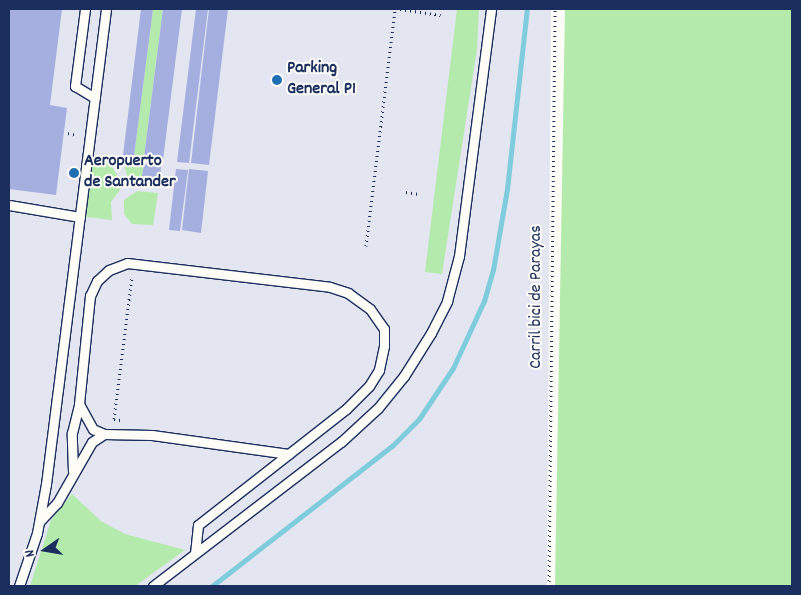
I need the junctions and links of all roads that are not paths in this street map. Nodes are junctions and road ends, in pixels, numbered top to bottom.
1 (85, 9) edge
2 (106, 9) edge
3 (491, 9) edge
4 (95, 98) junction
5 (9, 205) edge
6 (80, 217) junction
7 (79, 404) junction
8 (104, 434) junction
9 (290, 454) junction
10 (73, 471) junction
11 (39, 521) junction
12 (195, 553) junction
13 (20, 586) edge
14 (153, 586) edge

1 - 4 lane
2 - 4 lane
3 - 12 lane
4 - 6 lane
5 - 6 lane
6 - 11 lane
7 - 8 lane
7 - 9 lane
7 - 10 lane
8 - 9 lane
8 - 10 lane
9 - 12 lane
10 - 11 lane
11 - 13 lane
12 - 14 lane

